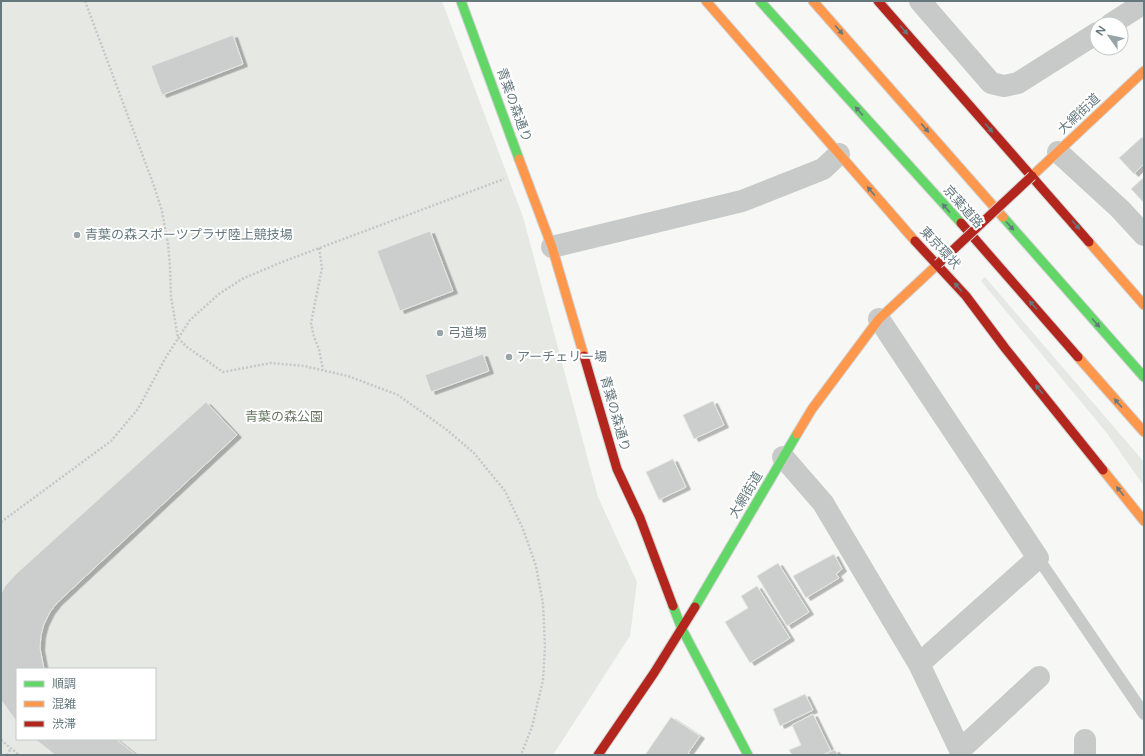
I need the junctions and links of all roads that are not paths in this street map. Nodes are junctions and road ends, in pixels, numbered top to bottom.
1 (461, 1) edge
2 (706, 1) edge
3 (760, 1) edge
4 (813, 1) edge
5 (878, 1) edge
6 (920, 1) edge
7 (1144, 3) edge
8 (1124, 16) edge
9 (1089, 38) edge
10 (1144, 71) edge
11 (1058, 152) junction
12 (839, 154) junction
13 (1032, 176) junction
14 (1144, 236) edge
15 (552, 247) junction
16 (938, 264) junction
17 (1144, 305) edge
18 (879, 319) junction
19 (1144, 377) edge
20 (1144, 432) edge
21 (784, 457) junction
22 (1144, 521) edge
23 (1038, 558) junction
24 (682, 629) junction
25 (919, 664) junction
26 (1039, 677) dead end
27 (1144, 714) edge
28 (598, 755) edge
29 (748, 755) edge

1 - 15 main road, 青葉の森通り
2 - 12 main road, 東京環状
20 -> 3 main road, 京葉道路
4 -> 19 main road, 京葉道路
5 -> 13 main road
6 - 9 street
7 - 8 street
10 - 11 main road, 大網街道
11 - 13 main road, 大網街道
11 - 14 street
12 - 15 street
16 -> 12 main road, 東京環状
13 - 16 main road, 大網街道, bridge
13 -> 17 main road
15 - 24 main road, 青葉の森通り
16 - 18 main road, 大網街道
22 -> 16 main road, 東京環状
18 - 21 main road, 大網街道
18 - 23 street
21 - 24 main road, 大網街道
21 - 25 street
23 - 25 street
23 - 27 lane
24 - 28 main road, 大網街道
24 - 29 main road, 青葉の森通り
25 - 26 street

